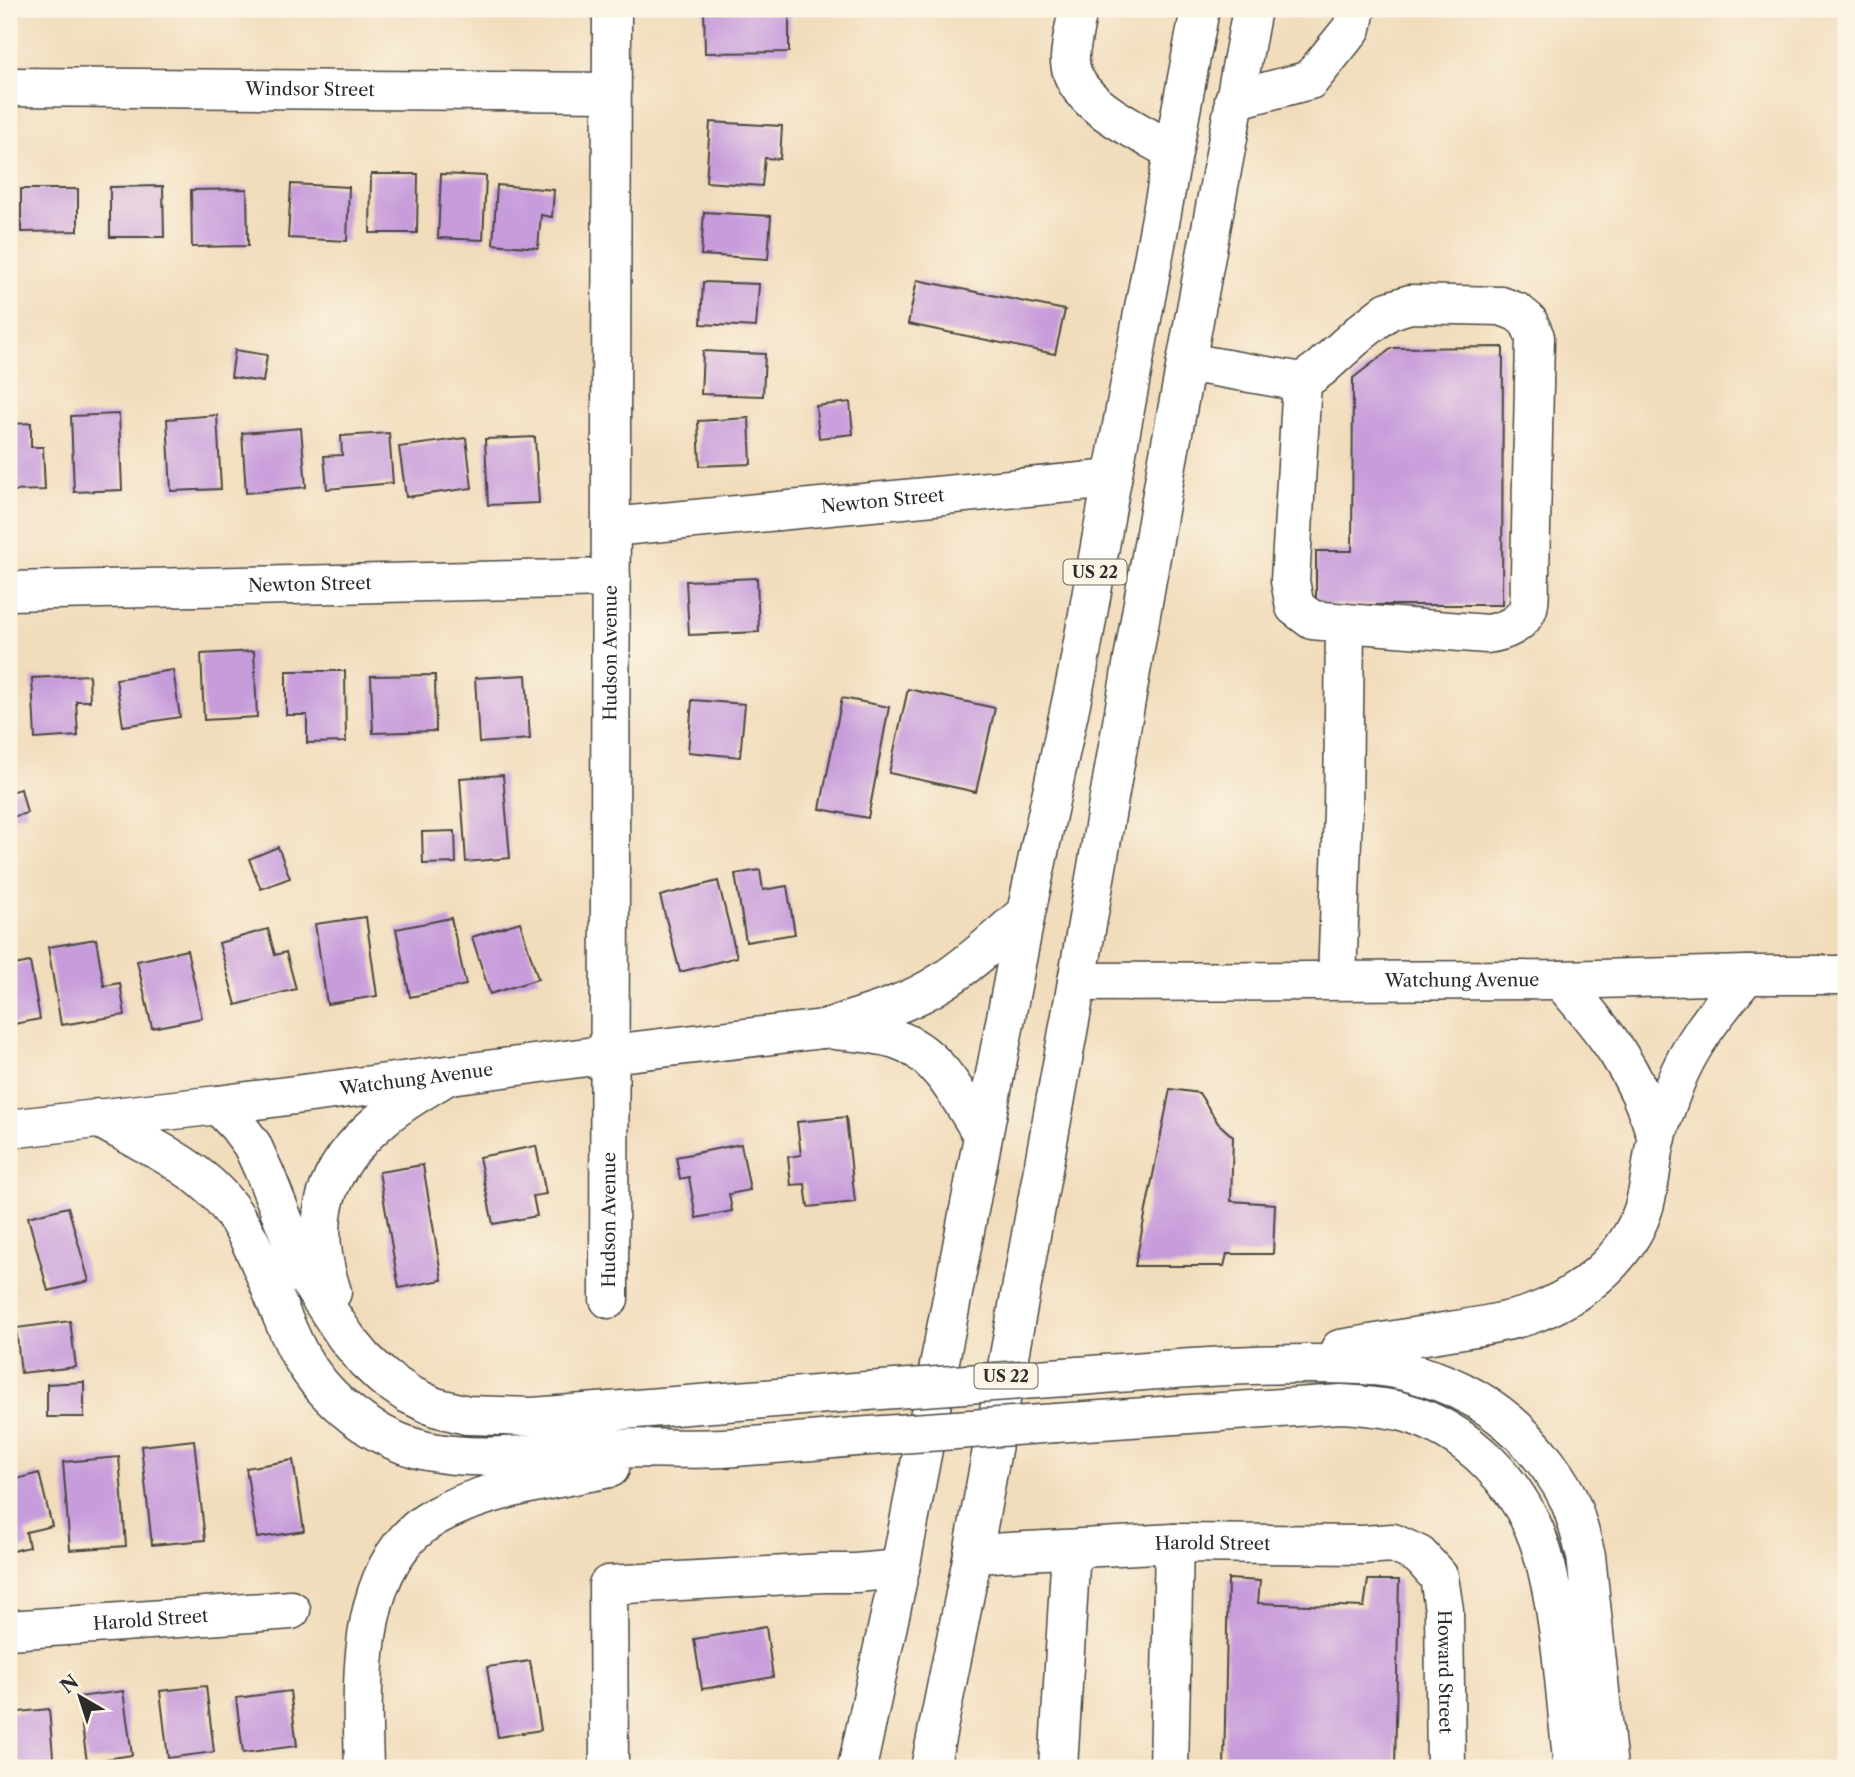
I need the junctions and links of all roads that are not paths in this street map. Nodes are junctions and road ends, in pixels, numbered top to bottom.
1 (612, 9) edge
2 (1078, 9) edge
3 (1200, 9) edge
4 (1252, 9) edge
5 (1356, 9) edge
6 (9, 87) edge
7 (610, 92) junction
8 (1234, 100) junction
9 (1173, 151) junction
10 (1186, 362) junction
11 (1302, 382) junction
12 (1112, 479) junction
13 (611, 527) junction
14 (611, 579) junction
15 (9, 591) edge
16 (1345, 623) junction
17 (1026, 913) junction
18 (1747, 975) junction
19 (1846, 975) edge
20 (1337, 980) junction
21 (1560, 980) junction
22 (1077, 982) junction
23 (822, 1029) junction
24 (610, 1054) junction
25 (448, 1075) junction
26 (218, 1105) junction
27 (99, 1118) junction
28 (9, 1129) edge
29 (982, 1134) junction
30 (1657, 1138) junction
31 (609, 1299) dead end
32 (346, 1337) junction
33 (1251, 1364) junction
34 (722, 1448) junction
35 (1174, 1543) junction
36 (1071, 1549) junction
37 (973, 1554) junction
38 (900, 1569) junction
39 (1439, 1577) joint
40 (290, 1610) dead end
41 (9, 1630) edge
42 (364, 1768) edge
43 (610, 1768) edge
44 (857, 1768) edge
45 (930, 1768) edge
46 (1058, 1768) edge
47 (1169, 1768) edge
48 (1446, 1768) edge
49 (1573, 1768) edge
50 (1608, 1768) edge

1 - 7 main road, Hudson Avenue
2 - 9 main road
3 - 9 main road, US 22
4 - 8 main road, US 22
5 - 8 main road
6 - 7 main road, Windsor Street
7 - 13 main road, Hudson Avenue
8 - 10 main road, US 22
9 - 12 main road, US 22
10 - 11 main road
10 - 22 main road, US 22
11 - 16 main road
11 - 16 main road
12 - 13 main road, Newton Street
12 - 17 main road, US 22
13 - 14 main road, Hudson Avenue
14 - 15 main road, Newton Street
14 - 24 main road, Hudson Avenue
16 - 20 main road
17 - 23 main road
17 - 29 main road, US 22
18 - 19 main road, Watchung Avenue
18 - 21 main road, Watchung Avenue
18 - 30 main road
20 - 21 main road, Watchung Avenue
20 - 22 main road, Watchung Avenue
21 - 30 main road
22 - 37 main road, US 22
23 - 24 main road, Watchung Avenue
23 - 29 main road
24 - 25 main road, Watchung Avenue
24 - 31 main road, Hudson Avenue
25 - 26 main road, Watchung Avenue
25 - 32 main road
26 - 27 main road, Watchung Avenue
26 - 32 main road
27 - 28 main road, Watchung Avenue
27 - 34 main road
29 - 38 main road, US 22
30 - 33 main road
32 - 33 main road, bridge
33 - 50 main road
34 - 42 main road
34 - 49 main road, bridge
35 - 36 main road, Harold Street
35 - 39 main road, Harold Street
35 - 47 main road
36 - 37 main road, Harold Street
36 - 46 main road
37 - 45 main road, US 22
38 - 43 main road
38 - 44 main road, US 22
39 - 48 main road, Howard Street
40 - 41 main road, Harold Street

